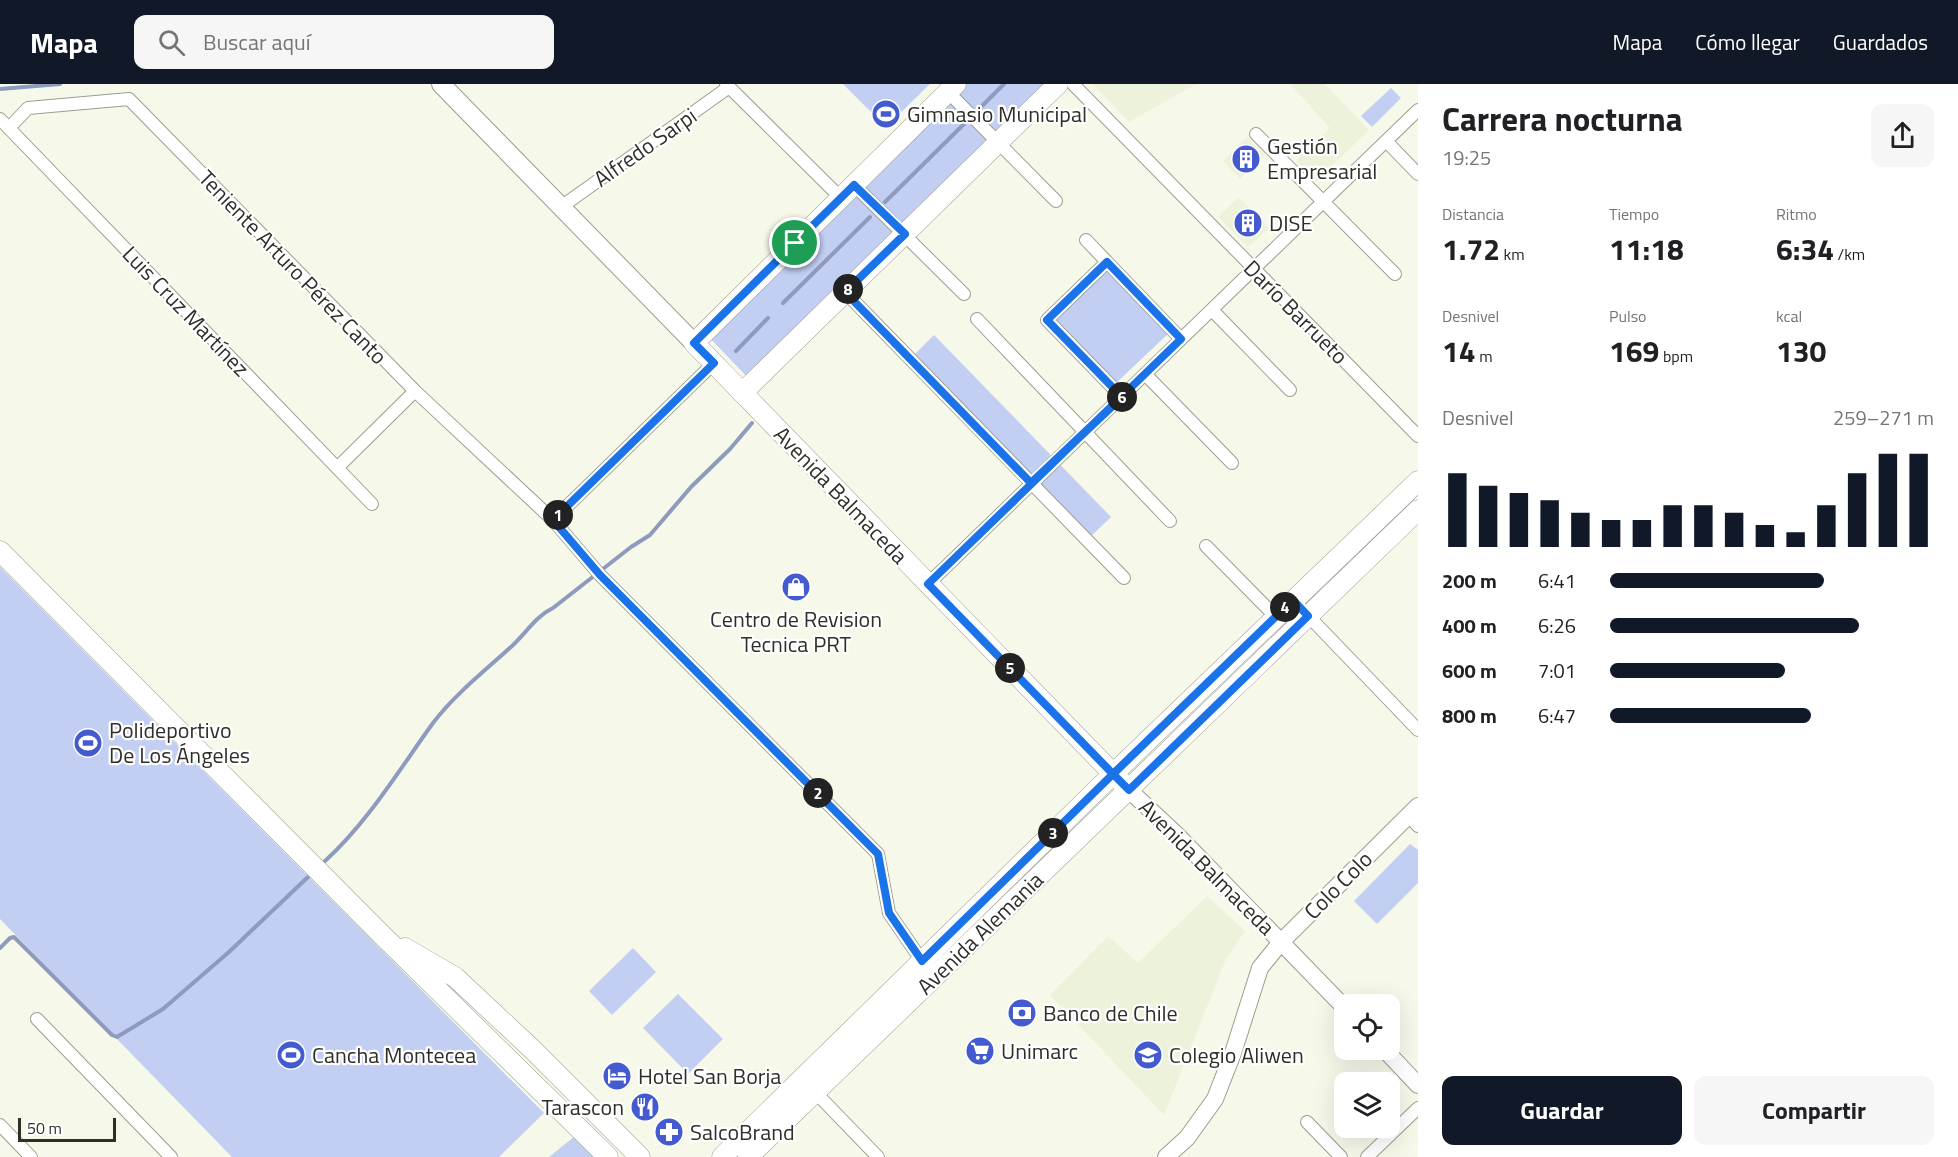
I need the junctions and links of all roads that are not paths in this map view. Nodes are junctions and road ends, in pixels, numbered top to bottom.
1 (441, 84) edge
2 (1058, 84) edge
3 (1073, 84) edge
4 (727, 86) edge
5 (952, 88) edge
6 (1418, 110) edge
7 (5, 123) edge
8 (1256, 134) dead end
9 (1386, 141) junction
10 (998, 142) junction
11 (1418, 174) edge
12 (847, 191) junction
13 (1056, 201) dead end
14 (1323, 202) junction
15 (561, 207) junction
16 (905, 234) junction
17 (1086, 240) dead end
18 (1107, 262) junction
19 (1254, 269) junction
20 (1395, 274) dead end
21 (845, 292) junction
22 (964, 294) dead end
23 (1212, 310) junction
24 (977, 319) dead end
25 (1181, 339) junction
26 (694, 343) junction
27 (714, 363) junction
28 (1145, 374) junction
29 (1290, 390) dead end
30 (415, 391) junction
31 (742, 393) junction
32 (1122, 397) junction
33 (1085, 432) junction
34 (1418, 436) edge
35 (1232, 463) dead end
36 (338, 467) junction
37 (1418, 481) edge
38 (1031, 483) junction
39 (372, 504) dead end
40 (1418, 510) edge
41 (553, 520) junction
42 (1170, 521) dead end
43 (1206, 546) dead end
44 (0, 550) edge
45 (1124, 579) dead end
46 (928, 584) junction
47 (1293, 600) junction
48 (1308, 616) junction
49 (1276, 617) junction
50 (1418, 730) edge
51 (1113, 774) junction
52 (1129, 790) junction
53 (1415, 816) edge
54 (382, 935) junction
55 (1281, 942) junction
56 (922, 961) junction
57 (1334, 997) edge
58 (37, 1019) dead end
59 (531, 1048) junction
60 (1394, 1060) edge
61 (514, 1065) junction
62 (1418, 1085) edge
63 (815, 1092) junction
64 (1418, 1108) edge
65 (604, 1121) junction
66 (1307, 1122) dead end
67 (0, 1125) edge
68 (588, 1138) junction
69 (31, 1157) edge
70 (171, 1157) edge
71 (608, 1157) edge
72 (640, 1157) edge
73 (722, 1157) edge
74 (748, 1157) edge
75 (878, 1157) edge
76 (1166, 1157) edge
77 (1341, 1157) edge
78 (1367, 1157) edge

1 - 15 main road, Avenida Balmaceda
2 - 10 main road
3 - 19 street, Darío Barrueto
4 - 12 street
4 - 15 street, Alfredo Sarpi
5 - 10 street
5 - 12 main road
6 - 9 street
7 - 30 street, Teniente Arturo Pérez Canto
7 - 36 street, Luis Cruz Martínez
8 - 14 street
9 - 11 street
9 - 14 street
10 - 13 street
10 - 16 main road
12 - 16 street
12 - 26 main road
14 - 19 street
14 - 20 street
15 - 26 main road, Avenida Balmaceda
16 - 21 main road
16 - 22 street
17 - 18 street
18 - 25 street
18 - 32 street
19 - 23 street
19 - 34 street, Darío Barrueto
21 - 31 main road
21 - 38 street
23 - 25 street
23 - 29 street
24 - 33 street
25 - 28 street
26 - 27 main road, Avenida Balmaceda
27 - 31 main road, Avenida Balmaceda
27 - 41 street
28 - 32 street
28 - 35 street
30 - 36 street
30 - 41 street, Teniente Arturo Pérez Canto
31 - 46 main road, Avenida Balmaceda
32 - 33 street
33 - 38 street
33 - 42 street
36 - 39 street, Luis Cruz Martínez
37 - 47 main road, Avenida Alemania
38 - 45 street
38 - 46 street
40 - 48 main road, Avenida Alemania
41 - 56 street, Teniente Arturo Pérez Canto
43 - 49 street
44 - 54 main road
46 - 51 main road, Avenida Balmaceda
47 - 48 street
47 - 49 main road, Avenida Alemania
48 - 50 street
48 - 52 main road, Avenida Alemania
49 - 51 main road, Avenida Alemania
51 - 52 main road, Avenida Balmaceda
51 - 56 main road, Avenida Alemania
52 - 55 street, Avenida Balmaceda
52 - 63 main road, Avenida Alemania
53 - 55 street, Colo Colo
54 - 59 main road
54 - 61 main road
55 - 57 street, Avenida Balmaceda
55 - 76 street, Colo Colo
56 - 73 main road, Avenida Alemania
58 - 70 street
59 - 61 main road
59 - 65 main road
60 - 62 street
61 - 68 main road
63 - 74 main road, Avenida Alemania
63 - 75 street
64 - 78 street
65 - 68 main road
65 - 72 main road
66 - 77 street
67 - 69 street
68 - 71 main road

